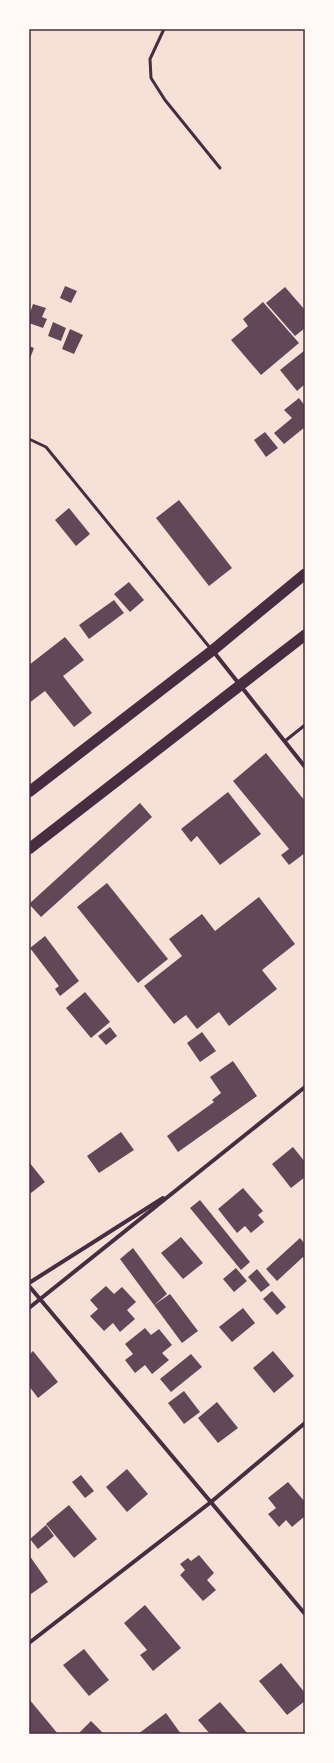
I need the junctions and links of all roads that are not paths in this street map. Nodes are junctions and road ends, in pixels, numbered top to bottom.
1 (164, 29) edge
2 (220, 168) dead end
3 (29, 439) edge
4 (305, 574) edge
5 (305, 635) edge
6 (212, 650) junction
7 (240, 684) junction
8 (305, 725) edge
9 (285, 741) junction
10 (305, 767) edge
11 (29, 792) edge
12 (29, 849) edge
13 (305, 1087) edge
14 (180, 1187) junction
15 (29, 1283) edge
16 (29, 1286) edge
17 (40, 1299) junction
18 (29, 1308) edge
19 (305, 1423) edge
20 (211, 1502) junction
21 (305, 1614) edge
22 (29, 1643) edge

1 - 2 lane
3 - 6 lane
4 - 6 highway
5 - 7 highway
6 - 7 street
6 - 11 highway
7 - 9 street
7 - 12 highway
8 - 9 lane
9 - 10 street
13 - 14 street
14 - 15 street
14 - 17 street
16 - 17 street
17 - 18 street
17 - 20 street
19 - 20 street
20 - 21 street
20 - 22 street

